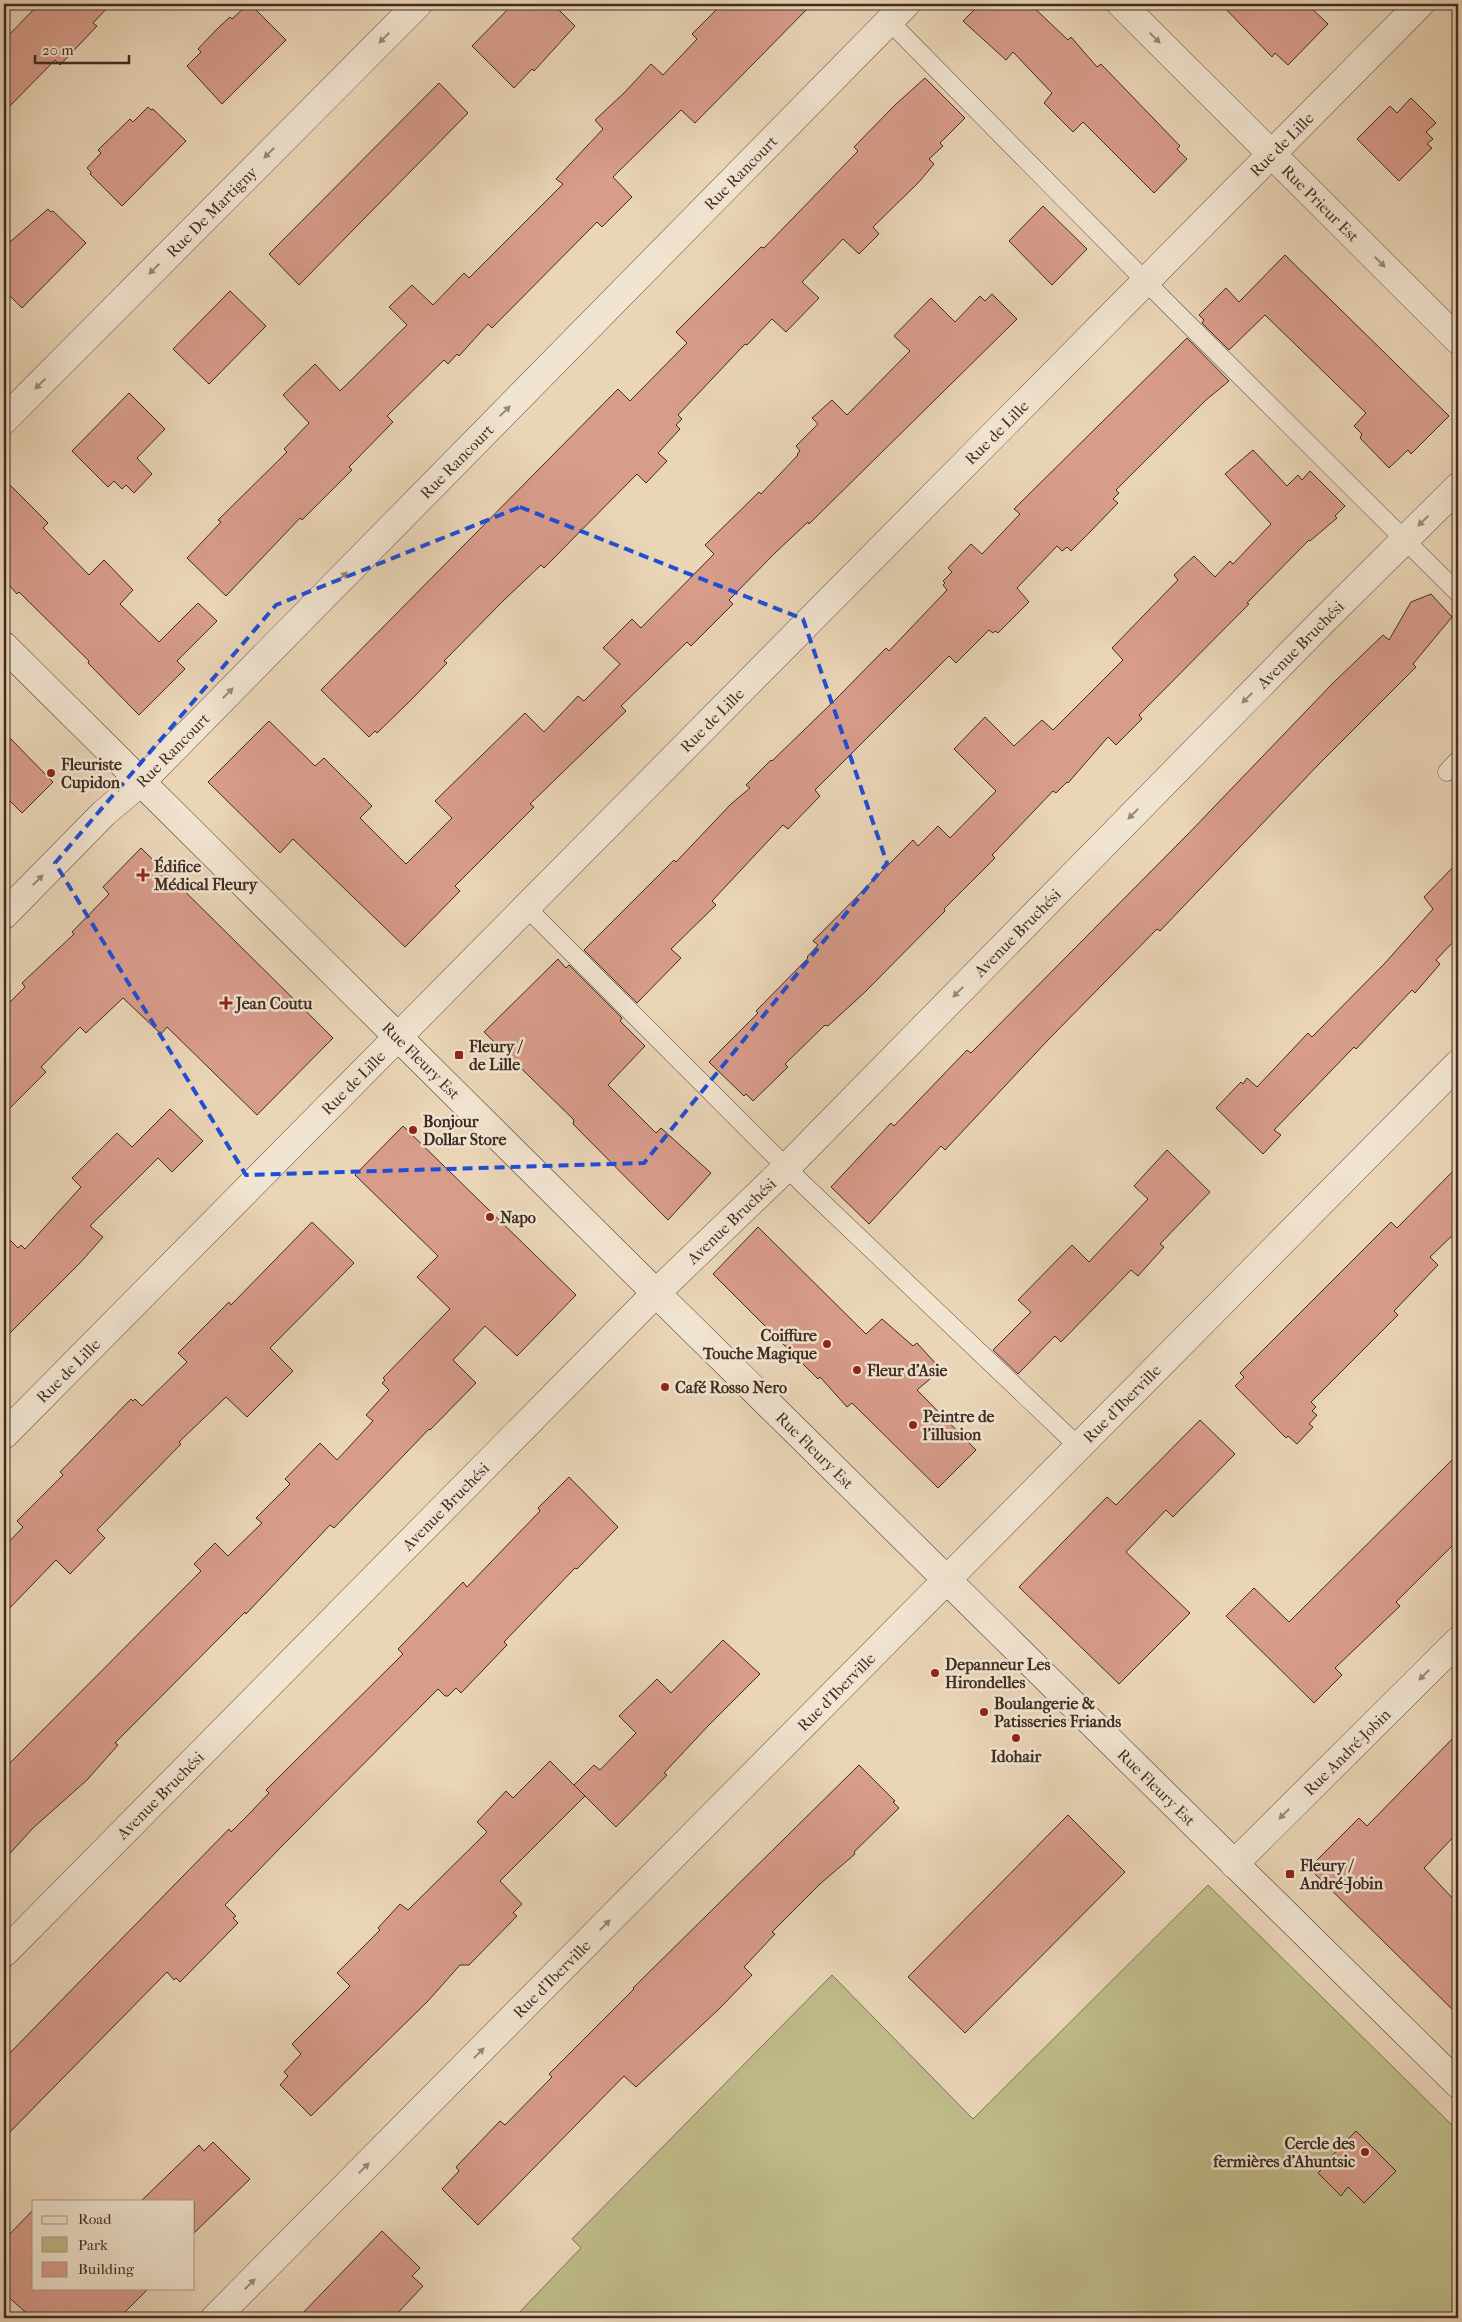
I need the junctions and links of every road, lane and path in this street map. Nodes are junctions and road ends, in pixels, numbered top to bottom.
1 (418, 4) edge
2 (1121, 4) edge
3 (1420, 4) edge
4 (898, 12) edge
5 (1271, 154) junction
6 (1146, 282) junction
7 (1458, 340) edge
8 (4, 420) edge
9 (1458, 487) edge
10 (1404, 540) junction
11 (1458, 594) edge
12 (4, 646) edge
13 (141, 782) junction
14 (526, 907) junction
15 (4, 915) edge
16 (398, 1036) junction
17 (1458, 1064) edge
18 (786, 1167) junction
19 (656, 1293) junction
20 (4, 1435) edge
21 (1079, 1448) junction
22 (947, 1580) junction
23 (1458, 1641) edge
24 (1234, 1864) junction
25 (4, 1953) edge
26 (1458, 2084) edge
27 (215, 2318) edge

1 -> 8 street, Rue De Martigny
2 -> 5 street, Rue Prieur Est
3 - 5 street, Rue de Lille
4 - 6 lane
13 -> 4 street, Rue Rancourt
5 - 6 street, Rue de Lille
5 -> 7 street, Rue Prieur Est
6 - 10 lane
6 - 14 street, Rue de Lille
9 -> 10 street, Avenue Bruchési
10 - 11 lane
10 -> 18 street, Avenue Bruchési
12 - 13 street, Rue Fleury Est
15 -> 13 street, Rue Rancourt
13 - 16 street, Rue Fleury Est
14 - 16 street, Rue de Lille
14 - 18 lane
16 - 19 street, Rue Fleury Est
16 - 20 street, Rue de Lille
17 - 21 street, Rue d'Iberville
18 - 19 street, Avenue Bruchési
18 - 21 lane
19 - 22 street, Rue Fleury Est
19 - 25 street, Avenue Bruchési
21 - 22 street, Rue d'Iberville
22 - 24 street, Rue Fleury Est
27 -> 22 street, Rue d'Iberville
23 -> 24 street, Rue André-Jobin
24 - 26 street, Rue Fleury Est

